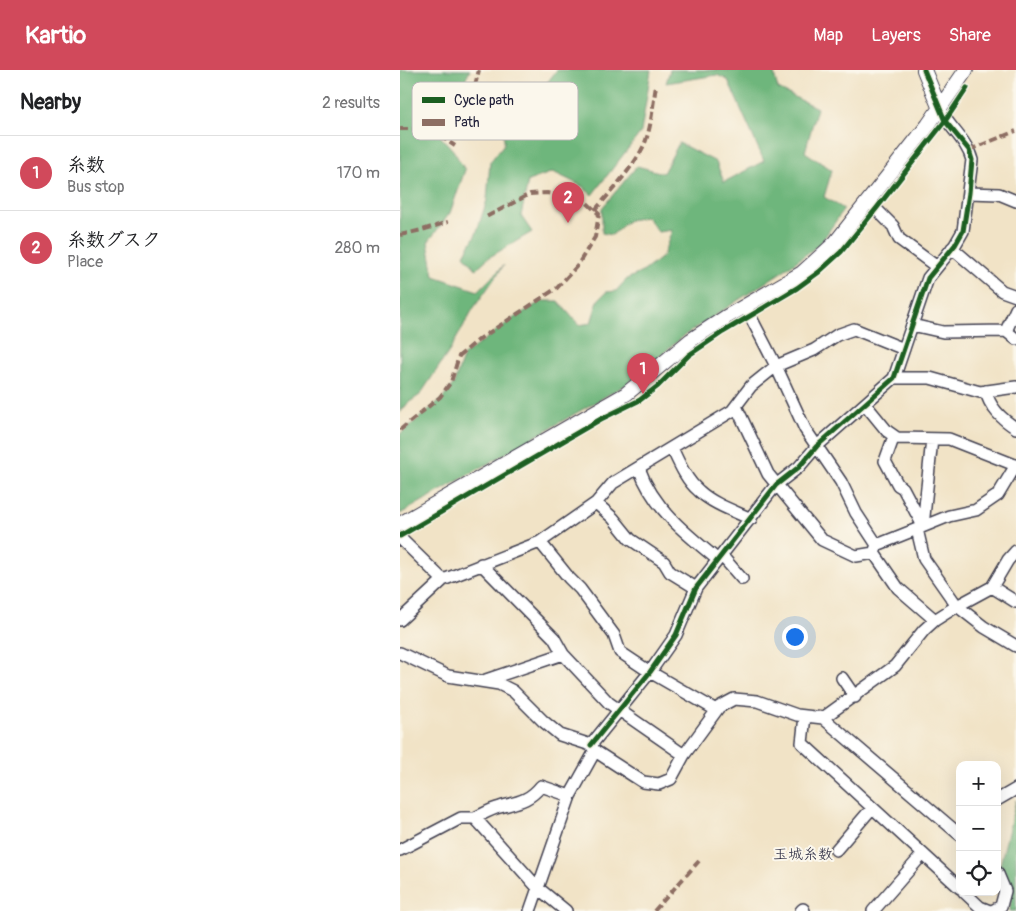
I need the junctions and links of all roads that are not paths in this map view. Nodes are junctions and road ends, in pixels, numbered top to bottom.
1 (924, 70) edge
2 (966, 70) edge
3 (940, 109) junction
4 (969, 193) junction
5 (869, 198) junction
6 (1016, 201) edge
7 (952, 248) junction
8 (937, 267) junction
9 (1016, 296) edge
10 (745, 306) junction
11 (1016, 309) edge
12 (912, 325) junction
13 (1006, 332) junction
14 (1016, 339) edge
15 (904, 349) junction
16 (776, 366) junction
17 (894, 378) junction
18 (1016, 387) edge
19 (986, 391) junction
20 (865, 404) junction
21 (736, 406) junction
22 (1016, 428) edge
23 (894, 436) junction
24 (932, 439) junction
25 (817, 446) junction
26 (672, 448) junction
27 (1016, 465) edge
28 (639, 468) junction
29 (776, 485) junction
30 (596, 503) junction
31 (750, 519) junction
32 (400, 524) edge
33 (920, 527) junction
34 (400, 538) edge
35 (540, 542) junction
36 (875, 549) junction
37 (1016, 551) edge
38 (720, 558) junction
39 (481, 564) junction
40 (742, 579) dead end
41 (443, 580) junction
42 (992, 587) junction
43 (696, 588) junction
44 (1016, 602) edge
45 (956, 606) junction
46 (400, 620) edge
47 (934, 620) junction
48 (1016, 646) edge
49 (400, 653) edge
50 (564, 654) junction
51 (650, 672) junction
52 (842, 678) dead end
53 (484, 681) junction
54 (855, 697) junction
55 (618, 710) junction
56 (716, 710) junction
57 (805, 716) junction
58 (823, 718) junction
59 (593, 748) junction
60 (684, 755) junction
61 (1016, 789) edge
62 (570, 796) junction
63 (1001, 798) edge
64 (872, 808) junction
65 (475, 818) junction
66 (956, 832) edge
67 (402, 846) edge
68 (836, 850) dead end
69 (923, 854) junction
70 (1001, 882) edge
71 (956, 884) edge
72 (538, 888) junction
73 (968, 896) edge
74 (530, 911) edge
75 (566, 911) edge
76 (873, 911) edge
77 (991, 911) edge

1 - 3 street
2 - 3 street
3 - 4 street
3 - 5 street
4 - 6 street
4 - 7 street
5 - 8 street
5 - 10 street
7 - 8 street
7 - 9 street
8 - 12 street
10 - 16 street
10 - 32 street
11 - 13 street
12 - 13 street
12 - 15 street
13 - 14 street
15 - 16 street
15 - 17 street
16 - 21 street
16 - 25 street
17 - 19 street
17 - 20 street
18 - 19 street
19 - 22 street
20 - 23 street
20 - 25 street
21 - 26 street
21 - 29 street
23 - 24 street
23 - 33 street
24 - 27 street
24 - 33 street
25 - 29 street
25 - 36 street
26 - 28 street
26 - 31 street
27 - 33 street
28 - 30 street
28 - 38 street
29 - 31 street
29 - 36 street
30 - 35 street
30 - 43 street
31 - 38 street
33 - 36 street
33 - 45 street
34 - 41 street
35 - 39 street
35 - 51 street
36 - 47 street
37 - 42 street
38 - 40 street
38 - 43 street
39 - 41 street
39 - 50 street
41 - 46 street
42 - 44 street
42 - 45 street
43 - 51 street
45 - 47 street
45 - 48 street
47 - 54 street
49 - 53 street
50 - 53 street
50 - 55 street
51 - 55 street
51 - 56 street
52 - 54 street
53 - 59 street
54 - 58 street
55 - 59 street
55 - 60 street
56 - 57 street
56 - 60 street
57 - 58 street
57 - 64 street
58 - 66 street
59 - 60 street
59 - 62 street
61 - 63 street
62 - 65 street
62 - 72 street
64 - 68 street
64 - 69 street
65 - 67 street
65 - 72 street
69 - 71 street
69 - 76 street
70 - 77 street
72 - 74 street
72 - 75 street
73 - 77 street

